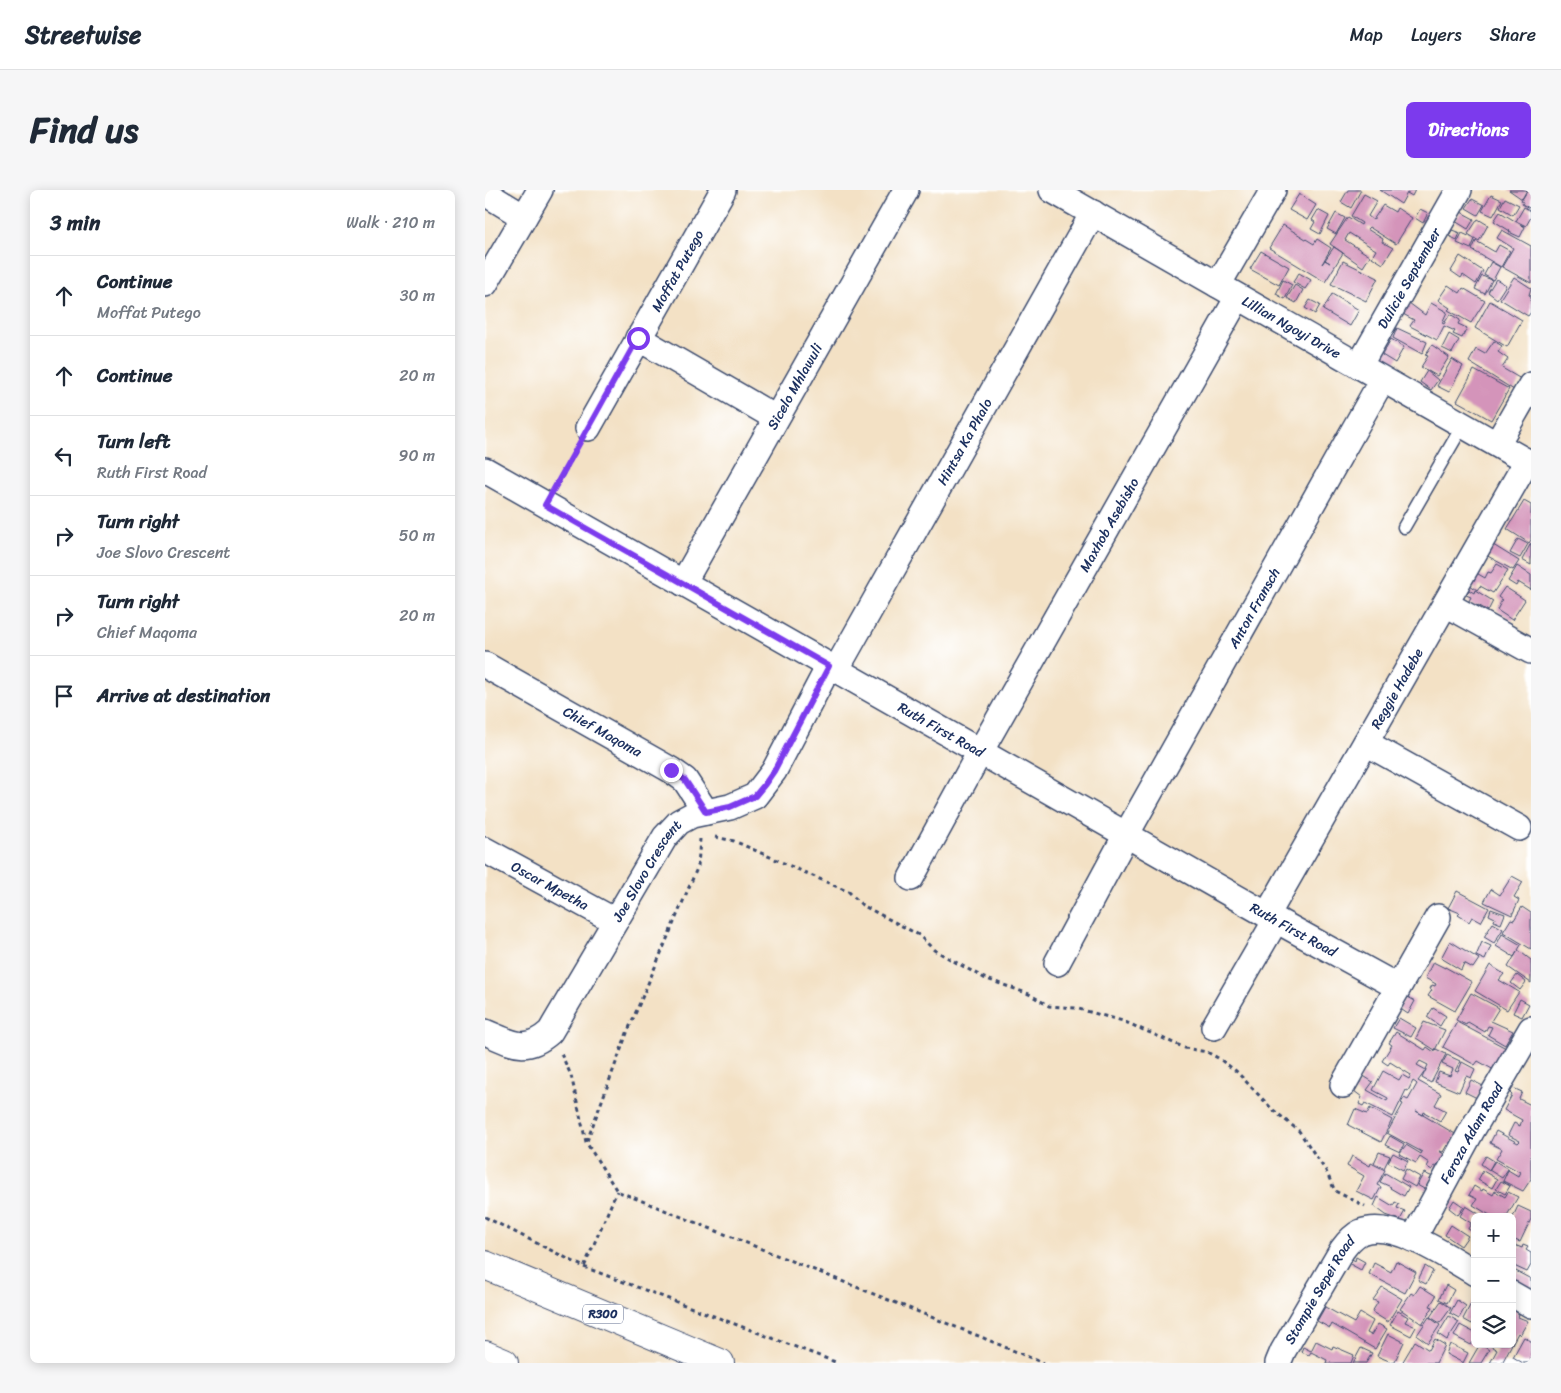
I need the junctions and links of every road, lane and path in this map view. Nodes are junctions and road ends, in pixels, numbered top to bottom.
1 (540, 190) edge
2 (723, 190) edge
3 (906, 190) edge
4 (1052, 190) edge
5 (1273, 190) edge
6 (1459, 190) edge
7 (485, 193) edge
8 (1088, 203) edge
9 (524, 217) junction
10 (485, 284) edge
11 (1228, 291) junction
12 (638, 338) junction
13 (1359, 366) junction
14 (1382, 380) junction
15 (1531, 384) edge
16 (776, 418) junction
17 (1463, 425) junction
18 (588, 428) joint
19 (1497, 444) junction
20 (1529, 462) edge
21 (488, 479) edge
22 (545, 505) junction
23 (1404, 527) dead end
24 (683, 583) junction
25 (1446, 604) junction
26 (1531, 651) edge
27 (485, 665) edge
28 (832, 668) junction
29 (1366, 743) junction
30 (980, 752) junction
31 (699, 820) junction
32 (1519, 828) dead end
33 (1126, 835) junction
34 (485, 850) edge
35 (911, 878) dead end
36 (1271, 917) junction
37 (1438, 917) dead end
38 (615, 921) junction
39 (1057, 963) dead end
40 (1398, 987) junction
41 (1214, 1027) dead end
42 (1531, 1029) edge
43 (485, 1032) edge
44 (550, 1032) junction
45 (1343, 1086) dead end
46 (586, 1142) junction
47 (617, 1191) junction
48 (485, 1217) edge
49 (1371, 1220) junction
50 (1413, 1239) junction
51 (485, 1265) edge
52 (584, 1267) junction
53 (1471, 1270) edge
54 (1516, 1296) edge
55 (1531, 1305) edge
56 (485, 1355) edge
57 (504, 1363) edge
58 (720, 1363) edge
59 (837, 1363) edge
60 (1043, 1363) edge
61 (1278, 1363) edge

1 - 9 street
2 - 12 street, Moffat Putego
3 - 16 street, Sicelo Mhlawuli
4 - 8 street, Lillian Ngoyi Drive
5 - 11 street, Maxhob Asebisho
6 - 13 street, Dulicie September
7 - 9 street
8 - 11 street, Lillian Ngoyi Drive
8 - 28 street, Hintsa Ka Phalo
9 - 10 street
11 - 13 street, Lillian Ngoyi Drive
11 - 30 street, Maxhob Asebisho
12 - 16 street
12 - 18 street, Moffat Putego
13 - 14 street, Lillian Ngoyi Drive
14 - 17 street, Lillian Ngoyi Drive
14 - 33 street, Anton Fransch
15 - 19 street
16 - 24 street, Sicelo Mhlawuli
17 - 19 street, Lillian Ngoyi Drive
17 - 23 lane
18 - 22 path
19 - 20 street, Lillian Ngoyi Drive
20 - 25 street, Reggie Hadebe
21 - 22 street, Ruth First Road
22 - 24 street, Ruth First Road
24 - 28 street, Ruth First Road
25 - 26 street
25 - 29 street, Reggie Hadebe
27 - 31 street, Chief Maqoma
28 - 30 street, Ruth First Road
28 - 31 street, Joe Slovo Crescent
29 - 32 street
29 - 36 street, Reggie Hadebe
30 - 33 street, Ruth First Road
30 - 35 street, Maxhob Asebisho
31 - 38 street, Joe Slovo Crescent
31 - 46 path
31 - 49 path
33 - 36 street, Ruth First Road
33 - 39 street, Anton Fransch
34 - 38 street, Oscar Mpetha
36 - 40 street, Ruth First Road
36 - 41 street, Reggie Hadebe
37 - 40 street
38 - 44 street, Joe Slovo Crescent
40 - 45 street
42 - 50 street, Feroza Adam Road
43 - 44 street, Joe Slovo Crescent
44 - 46 path
46 - 47 path
47 - 52 path
47 - 60 path
48 - 52 path
49 - 50 street
49 - 61 street, Stompie Sepei Road
50 - 53 street
51 - 58 highway, R300
52 - 59 path
54 - 55 street
56 - 57 highway

